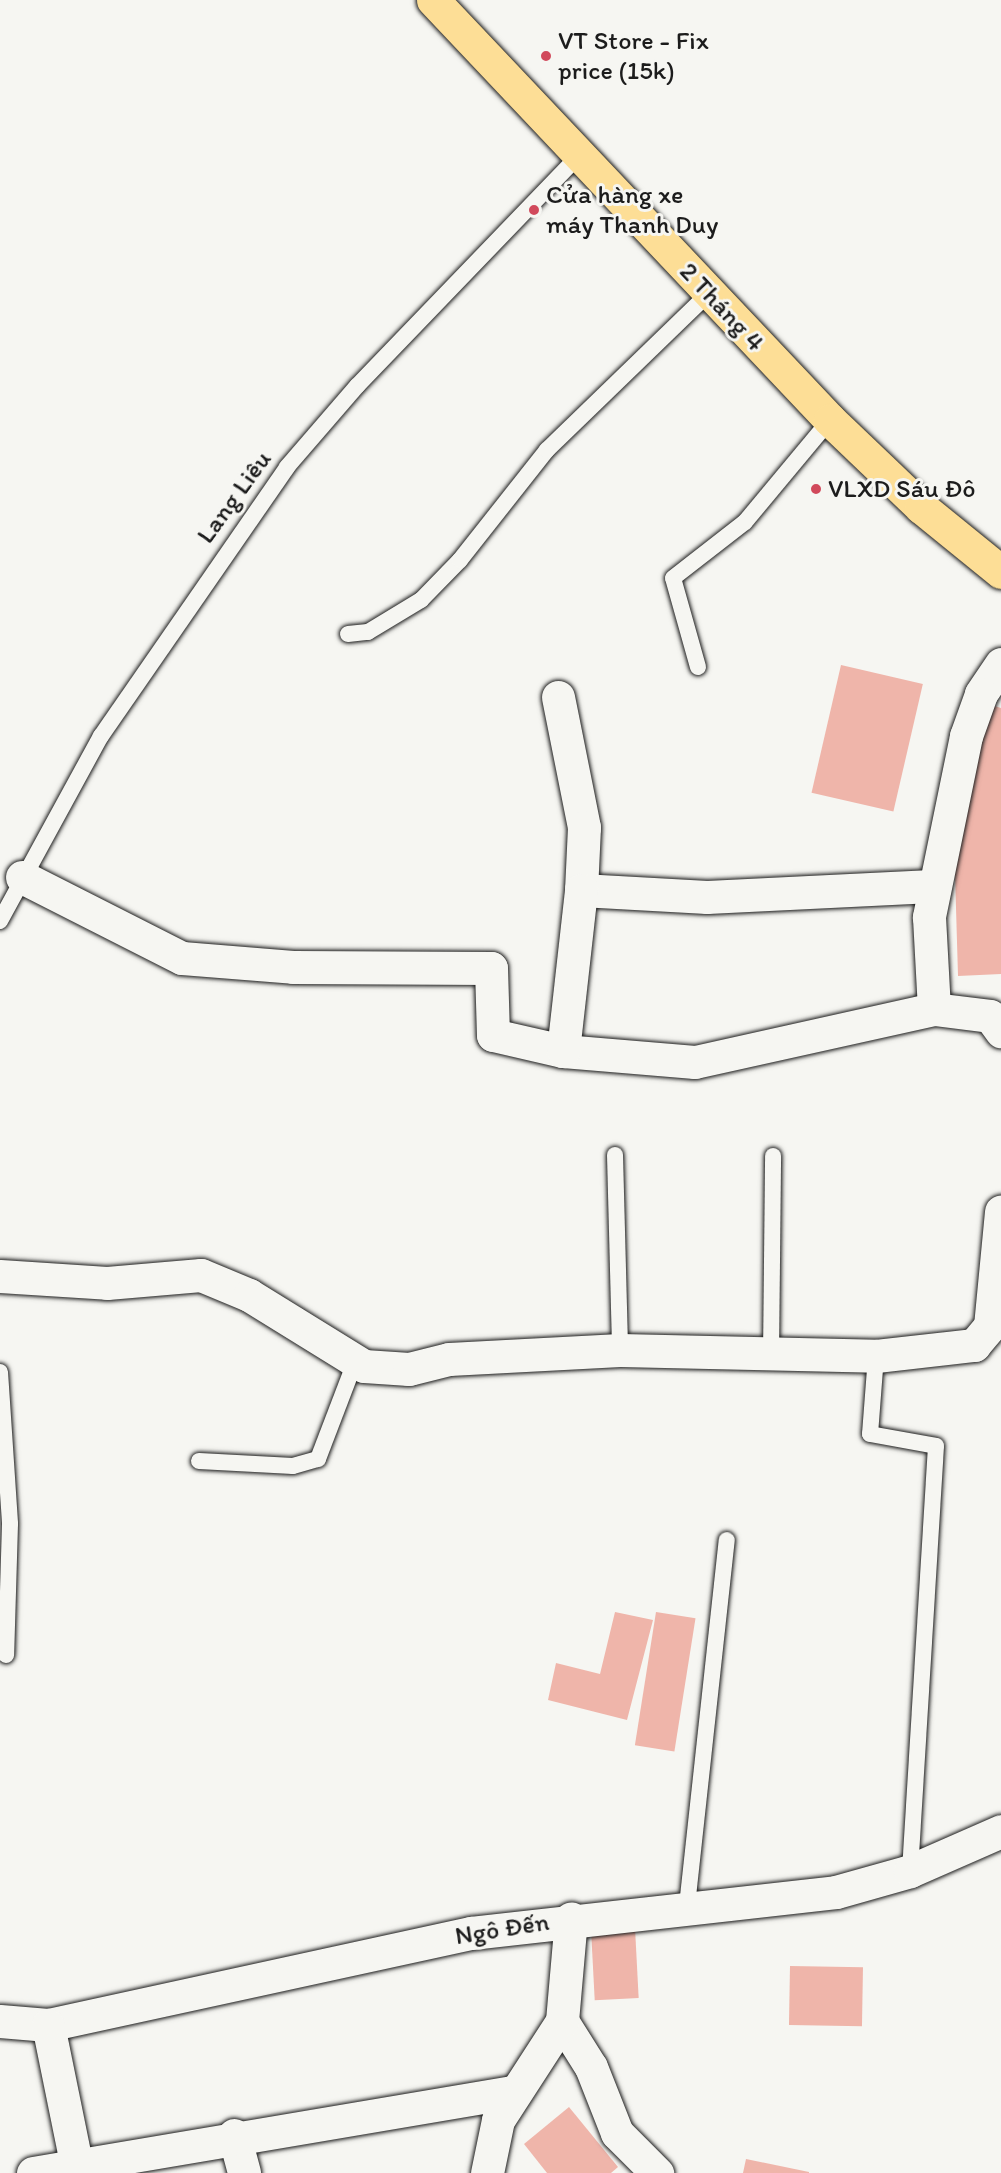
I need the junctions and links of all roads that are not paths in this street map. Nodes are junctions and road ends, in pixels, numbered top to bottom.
1 (433, 0) edge
2 (579, 155) junction
3 (709, 293) junction
4 (830, 420) junction
5 (1001, 572) edge
6 (348, 634) dead end
7 (1001, 664) edge
8 (699, 668) dead end
9 (558, 697) dead end
10 (22, 877) junction
11 (932, 886) junction
12 (581, 890) junction
13 (0, 921) edge
14 (934, 1009) junction
15 (1001, 1031) edge
16 (563, 1051) junction
17 (615, 1155) dead end
18 (773, 1156) dead end
19 (1001, 1212) edge
20 (0, 1276) edge
21 (620, 1350) junction
22 (771, 1356) junction
23 (876, 1356) junction
24 (355, 1362) junction
25 (0, 1372) edge
26 (199, 1461) dead end
27 (727, 1540) dead end
28 (6, 1655) dead end
29 (1001, 1831) edge
30 (910, 1871) junction
31 (687, 1906) junction
32 (571, 1918) junction
33 (0, 2021) edge
34 (562, 2021) junction
35 (48, 2025) junction
36 (512, 2092) junction
37 (234, 2135) junction
38 (77, 2169) edge
39 (33, 2173) edge
40 (244, 2173) edge
41 (487, 2173) edge
42 (657, 2173) edge

1 - 2 main road, 2 Tháng 4
2 - 3 main road, 2 Tháng 4
2 - 10 lane, Lang Liêu
3 - 4 main road, 2 Tháng 4
3 - 6 lane
4 - 5 main road, 2 Tháng 4
4 - 8 lane
7 - 11 street
9 - 12 street
10 - 13 lane, Lang Liêu
10 - 16 street
11 - 12 street
11 - 14 street
12 - 16 street
14 - 15 street
14 - 16 street
17 - 21 lane
18 - 22 lane
19 - 23 street
20 - 24 street
21 - 22 street
21 - 24 street
22 - 23 street
23 - 30 lane
24 - 26 lane
25 - 28 lane
27 - 31 lane
29 - 30 street, Ngô Đến
30 - 31 street, Ngô Đến
31 - 32 street, Ngô Đến
32 - 34 street
32 - 35 street, Ngô Đến
33 - 35 street, Ngô Đến
34 - 36 street
34 - 42 street
35 - 38 street
36 - 37 street
36 - 41 street
37 - 38 street
37 - 40 street
38 - 39 street

